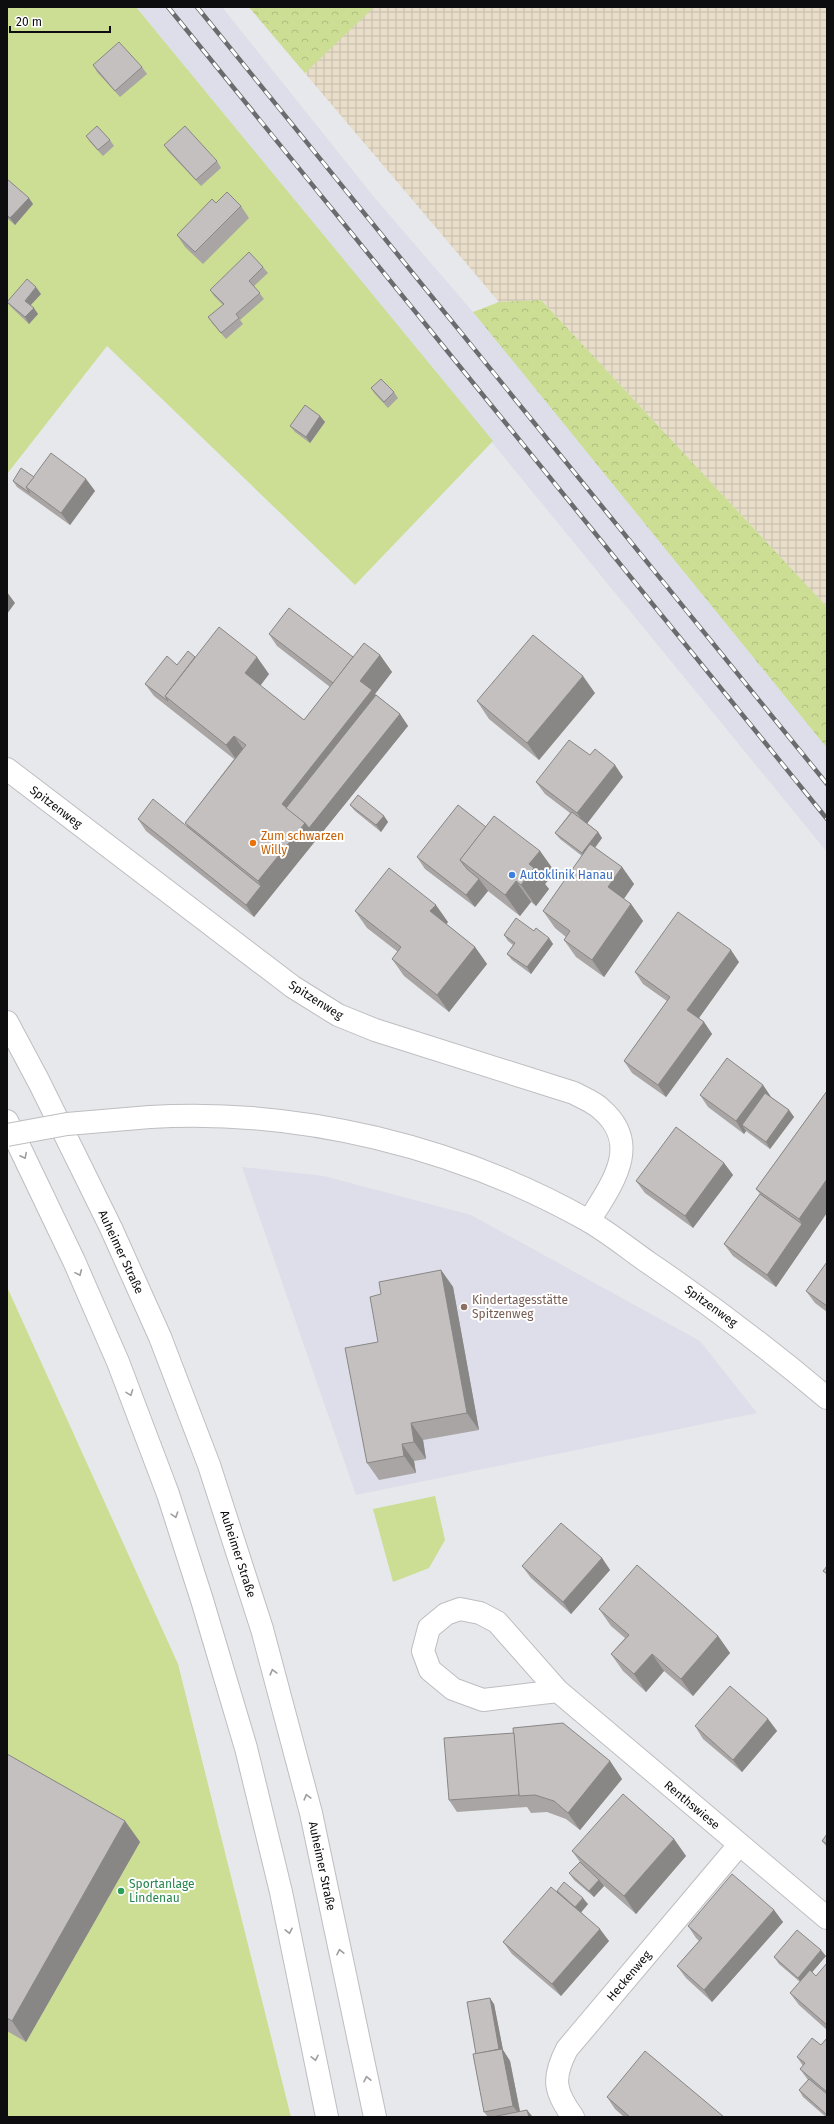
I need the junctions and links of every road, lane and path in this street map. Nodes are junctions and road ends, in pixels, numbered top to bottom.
1 (7, 769) edge
2 (7, 1022) edge
3 (7, 1121) edge
4 (7, 1135) edge
5 (589, 1221) junction
6 (827, 1398) edge
7 (558, 1691) junction
8 (739, 1845) junction
9 (827, 1918) edge
10 (327, 2117) edge
11 (375, 2117) edge
12 (573, 2117) edge

1 - 5 street, Spitzenweg
11 -> 2 street, Auheimer Straße
3 -> 10 street
4 - 5 street, Spitzenweg, bridge
5 - 6 street, Spitzenweg
7 - 7 street, Renthswiese
7 - 8 street, Renthswiese
8 - 9 street, Renthswiese
8 - 12 street, Heckenweg

